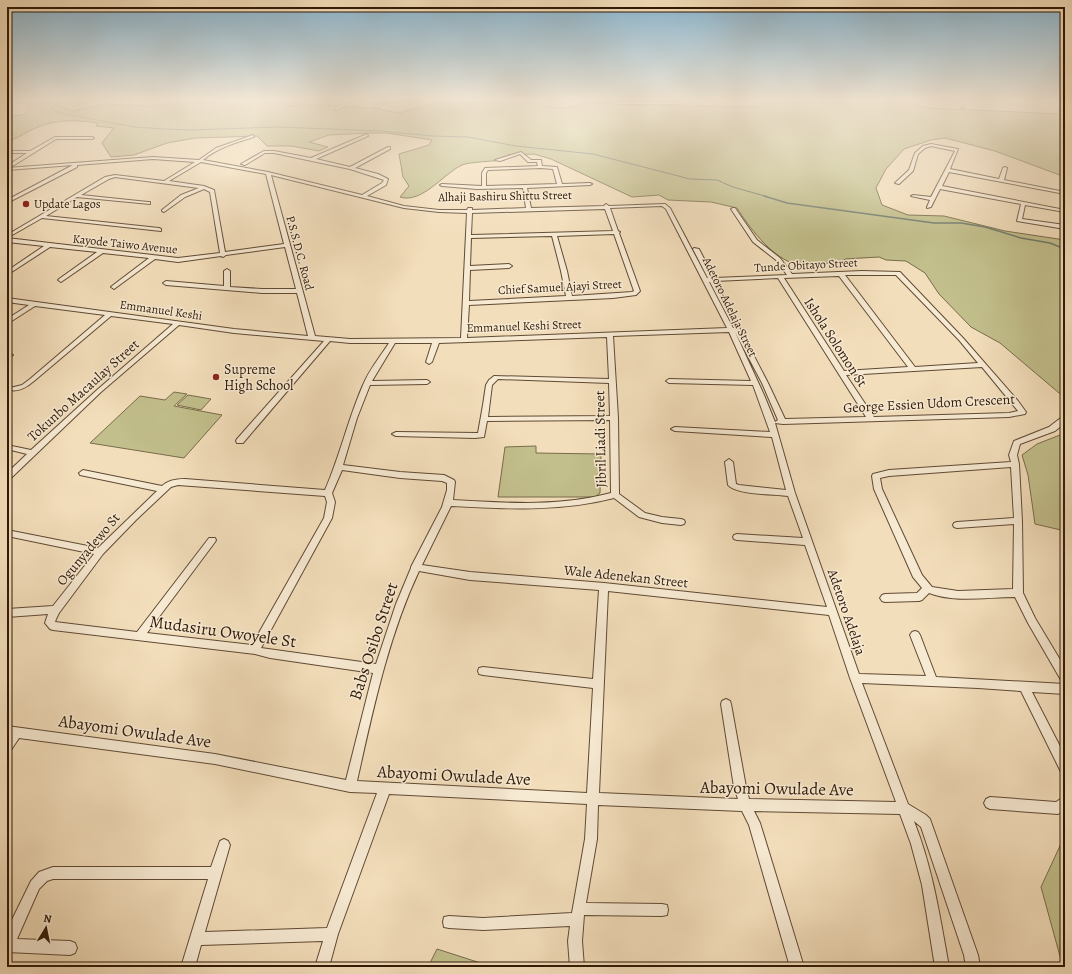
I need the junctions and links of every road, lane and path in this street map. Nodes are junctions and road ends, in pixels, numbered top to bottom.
1 (41, 145) edge
2 (226, 145) edge
3 (341, 145) edge
4 (927, 145) edge
5 (931, 145) edge
6 (389, 148) dead end
7 (7, 152) edge
8 (30, 152) junction
9 (312, 159) junction
10 (201, 160) junction
11 (497, 160) dead end
12 (81, 162) junction
13 (243, 164) junction
14 (540, 167) junction
15 (351, 168) junction
16 (1004, 168) dead end
17 (8, 169) edge
18 (947, 170) junction
19 (270, 172) junction
20 (1001, 181) junction
21 (165, 182) junction
22 (897, 183) dead end
23 (590, 184) dead end
24 (442, 185) dead end
25 (560, 185) junction
26 (525, 186) junction
27 (204, 187) junction
28 (939, 187) junction
29 (484, 188) junction
30 (1065, 193) edge
31 (77, 196) junction
32 (364, 196) junction
33 (913, 196) dead end
34 (932, 199) junction
35 (7, 202) edge
36 (148, 203) dead end
37 (1023, 204) junction
38 (667, 205) junction
39 (606, 206) junction
40 (929, 207) dead end
41 (529, 208) junction
42 (733, 209) dead end
43 (470, 210) junction
44 (164, 211) dead end
45 (1065, 212) edge
46 (42, 217) junction
47 (1065, 227) edge
48 (159, 230) dead end
49 (617, 232) junction
50 (554, 234) junction
51 (468, 237) junction
52 (7, 238) edge
53 (50, 245) junction
54 (288, 245) junction
55 (101, 252) junction
56 (223, 255) junction
57 (153, 258) junction
58 (509, 266) dead end
59 (468, 268) junction
60 (227, 271) dead end
61 (7, 273) edge
62 (841, 274) junction
63 (780, 277) junction
64 (792, 277) junction
65 (61, 280) dead end
66 (706, 280) junction
67 (712, 280) junction
68 (906, 280) joint
69 (166, 283) dead end
70 (114, 287) dead end
71 (227, 288) junction
72 (299, 291) junction
73 (569, 298) junction
74 (7, 300) edge
75 (466, 303) junction
76 (34, 304) junction
77 (110, 314) junction
78 (7, 322) edge
79 (177, 324) junction
80 (734, 330) junction
81 (610, 335) junction
82 (312, 338) junction
83 (464, 339) junction
84 (328, 340) junction
85 (393, 341) junction
86 (436, 341) junction
87 (429, 362) dead end
88 (983, 365) junction
89 (913, 369) junction
90 (842, 373) junction
91 (612, 381) junction
92 (669, 381) dead end
93 (427, 382) dead end
94 (367, 383) junction
95 (755, 383) junction
96 (12, 389) dead end
97 (614, 418) junction
98 (1065, 419) edge
99 (484, 420) junction
100 (872, 420) junction
101 (771, 422) junction
102 (783, 422) junction
103 (674, 429) dead end
104 (396, 434) dead end
105 (774, 435) junction
106 (240, 441) dead end
107 (7, 447) edge
108 (33, 453) junction
109 (728, 462) dead end
110 (1015, 464) junction
111 (17, 467) junction
112 (339, 467) junction
113 (7, 469) edge
114 (83, 473) dead end
115 (7, 477) edge
116 (163, 489) junction
117 (328, 493) junction
118 (791, 493) junction
119 (614, 495) junction
120 (446, 507) junction
121 (1018, 521) junction
122 (681, 522) dead end
123 (957, 525) dead end
124 (7, 533) edge
125 (737, 537) dead end
126 (212, 540) dead end
127 (808, 542) junction
128 (100, 552) junction
129 (415, 568) junction
130 (604, 587) junction
131 (928, 588) junction
132 (1018, 593) junction
133 (885, 598) dead end
134 (56, 610) junction
135 (833, 612) junction
136 (9, 615) edge
137 (62, 627) joint
138 (915, 635) dead end
139 (139, 636) junction
140 (255, 650) junction
141 (379, 669) junction
142 (483, 671) dead end
143 (1065, 677) edge
144 (854, 678) junction
145 (933, 681) junction
146 (598, 684) junction
147 (1024, 687) junction
148 (1065, 689) edge
149 (726, 704) dead end
150 (12, 732) edge
151 (7, 746) edge
152 (1065, 768) edge
153 (350, 786) junction
154 (385, 788) junction
155 (592, 799) junction
156 (1065, 802) edge
157 (990, 803) dead end
158 (745, 805) junction
159 (904, 808) junction
160 (224, 845) dead end
161 (215, 873) junction
162 (662, 910) dead end
163 (578, 914) junction
164 (449, 922) dead end
165 (332, 934) junction
166 (197, 939) junction
167 (7, 945) edge
168 (70, 948) dead end
169 (188, 967) edge
170 (322, 967) edge
171 (577, 967) edge
172 (797, 967) edge
173 (942, 967) edge
174 (973, 967) edge

1 - 8 street
2 - 10 street
3 - 9 street
4 - 22 street
5 - 18 street
6 - 15 street
7 - 8 street
8 - 17 street
9 - 13 street
9 - 15 street
10 - 12 street, Alhaji Bashiru Shittu Street
10 - 13 street, Alhaji Bashiru Shittu Street
10 - 19 street, Alhaji Bashiru Shittu Street
10 - 21 street
11 - 14 street
12 - 17 street, Alhaji Bashiru Shittu Street
12 - 35 street
13 - 19 street, Alhaji Bashiru Shittu Street
14 - 25 street
14 - 29 street
15 - 32 street
16 - 20 street
18 - 20 street
18 - 28 street
19 - 32 street, Alhaji Bashiru Shittu Street
19 - 54 street, P.S.S.D.C. Road
20 - 30 street
21 - 27 street
21 - 31 street
23 - 25 street
24 - 29 street
25 - 26 street
26 - 29 street
26 - 41 street
27 - 44 street
27 - 56 street
28 - 34 street
28 - 37 street
31 - 36 street
31 - 46 street
32 - 43 street, Alhaji Bashiru Shittu Street
33 - 34 street
34 - 40 street
37 - 45 street
37 - 47 street
38 - 39 street, Alhaji Bashiru Shittu Street
38 - 66 street, Adetoro Adelaja Street
38 - 67 street
39 - 41 street, Alhaji Bashiru Shittu Street
39 - 49 street, Chief Samuel Ajayi Street
41 - 43 street, Alhaji Bashiru Shittu Street
42 - 64 street
43 - 51 street
46 - 48 street
46 - 52 street
49 - 50 street
49 - 73 street, Chief Samuel Ajayi Street
50 - 51 street
50 - 73 street
51 - 59 street
52 - 53 street, Kayode Taiwo Avenue
53 - 55 street, Kayode Taiwo Avenue
53 - 61 street
54 - 56 street, Kayode Taiwo Avenue
54 - 72 street, P.S.S.D.C. Road
55 - 57 street, Kayode Taiwo Avenue
55 - 65 street
56 - 57 street, Kayode Taiwo Avenue
57 - 70 street
58 - 59 street
59 - 75 street
60 - 71 street
62 - 64 street, Tunde Obitayo Street
62 - 68 street, Tunde Obitayo Street
62 - 89 street
63 - 64 street, Tunde Obitayo Street
63 - 67 street, Tunde Obitayo Street
63 - 90 street, Ishola Solomon St
66 - 67 street, Tunde Obitayo Street
66 - 80 street, Adetoro Adelaja Street
67 - 80 street
68 - 88 street, George Essien Udom Crescent
69 - 71 street
71 - 72 street
72 - 82 street, P.S.S.D.C. Road
73 - 75 street, Chief Samuel Ajayi Street
74 - 76 street, Emmanuel Keshi
75 - 83 street
76 - 77 street, Emmanuel Keshi
76 - 78 street
77 - 79 street, Emmanuel Keshi
77 - 96 street
79 - 82 street, Emmanuel Keshi
79 - 108 street, Tokunbo Macaulay Street
80 - 81 street, Emmanuel Keshi Street
80 - 95 street, Adetoro Adelaja Street
80 - 102 street
81 - 83 street, Emmanuel Keshi Street
81 - 91 street, Jibril Liadi Street
82 - 84 street, Emmanuel Keshi Street
83 - 86 street, Emmanuel Keshi Street
84 - 85 street, Emmanuel Keshi Street
84 - 106 street
85 - 86 street, Emmanuel Keshi Street
85 - 94 street
86 - 87 street
88 - 89 street
88 - 100 street, George Essien Udom Crescent
89 - 90 street
90 - 100 street, Ishola Solomon St
91 - 97 street, Jibril Liadi Street
91 - 99 street
92 - 95 street
93 - 94 street
94 - 112 street
95 - 101 street, Adetoro Adelaja Street
97 - 99 street
97 - 119 street, Jibril Liadi Street
98 - 110 street
99 - 104 street
100 - 102 street, George Essien Udom Crescent
101 - 102 street, George Essien Udom Crescent
101 - 105 street, Adetoro Adelaja
103 - 105 street
105 - 118 street, Adetoro Adelaja
107 - 108 street
108 - 111 street, Tokunbo Macaulay Street
109 - 118 street
110 - 121 street
110 - 131 street
111 - 113 street
111 - 115 street, Tokunbo Macaulay Street
112 - 117 street
112 - 120 street
114 - 116 street
116 - 117 street
116 - 128 street, Ogunyadewo St
117 - 140 street
118 - 127 street, Adetoro Adelaja
119 - 120 street, Jibril Liadi Street
119 - 122 street
120 - 129 street, Babs Osibo Street
121 - 123 street
121 - 132 street
124 - 128 street
125 - 127 street
126 - 139 street
127 - 135 street, Adetoro Adelaja
128 - 134 street, Ogunyadewo St
129 - 130 street, Wale Adenekan Street
129 - 141 street, Babs Osibo Street
130 - 135 street, Wale Adenekan Street
130 - 146 street
131 - 132 street
131 - 133 street
132 - 143 street
134 - 136 street
134 - 137 street, Ogunyadewo St
135 - 144 street, Adetoro Adelaja
137 - 139 street, Mudasiru Owoyele St
138 - 145 street
139 - 140 street, Mudasiru Owoyele St
140 - 141 street, Mudasiru Owoyele St
141 - 153 street, Babs Osibo Street
142 - 146 street
144 - 145 street
144 - 159 street, Adetoro Adelaja
145 - 147 street
146 - 155 street
147 - 148 street
147 - 152 street
149 - 158 street
150 - 151 street
150 - 153 street, Abayomi Owulade Ave
153 - 154 street, Abayomi Owulade Ave
154 - 155 street, Abayomi Owulade Ave
154 - 165 street
155 - 158 street, Abayomi Owulade Ave
155 - 163 street
156 - 157 street
158 - 159 street, Abayomi Owulade Ave
158 - 172 street
159 - 173 street, Adetoro Adelaja
159 - 174 street
160 - 161 street
161 - 166 street
161 - 167 street
162 - 163 street
163 - 164 street
163 - 171 street
165 - 166 street
165 - 170 street
166 - 169 street
167 - 168 street

